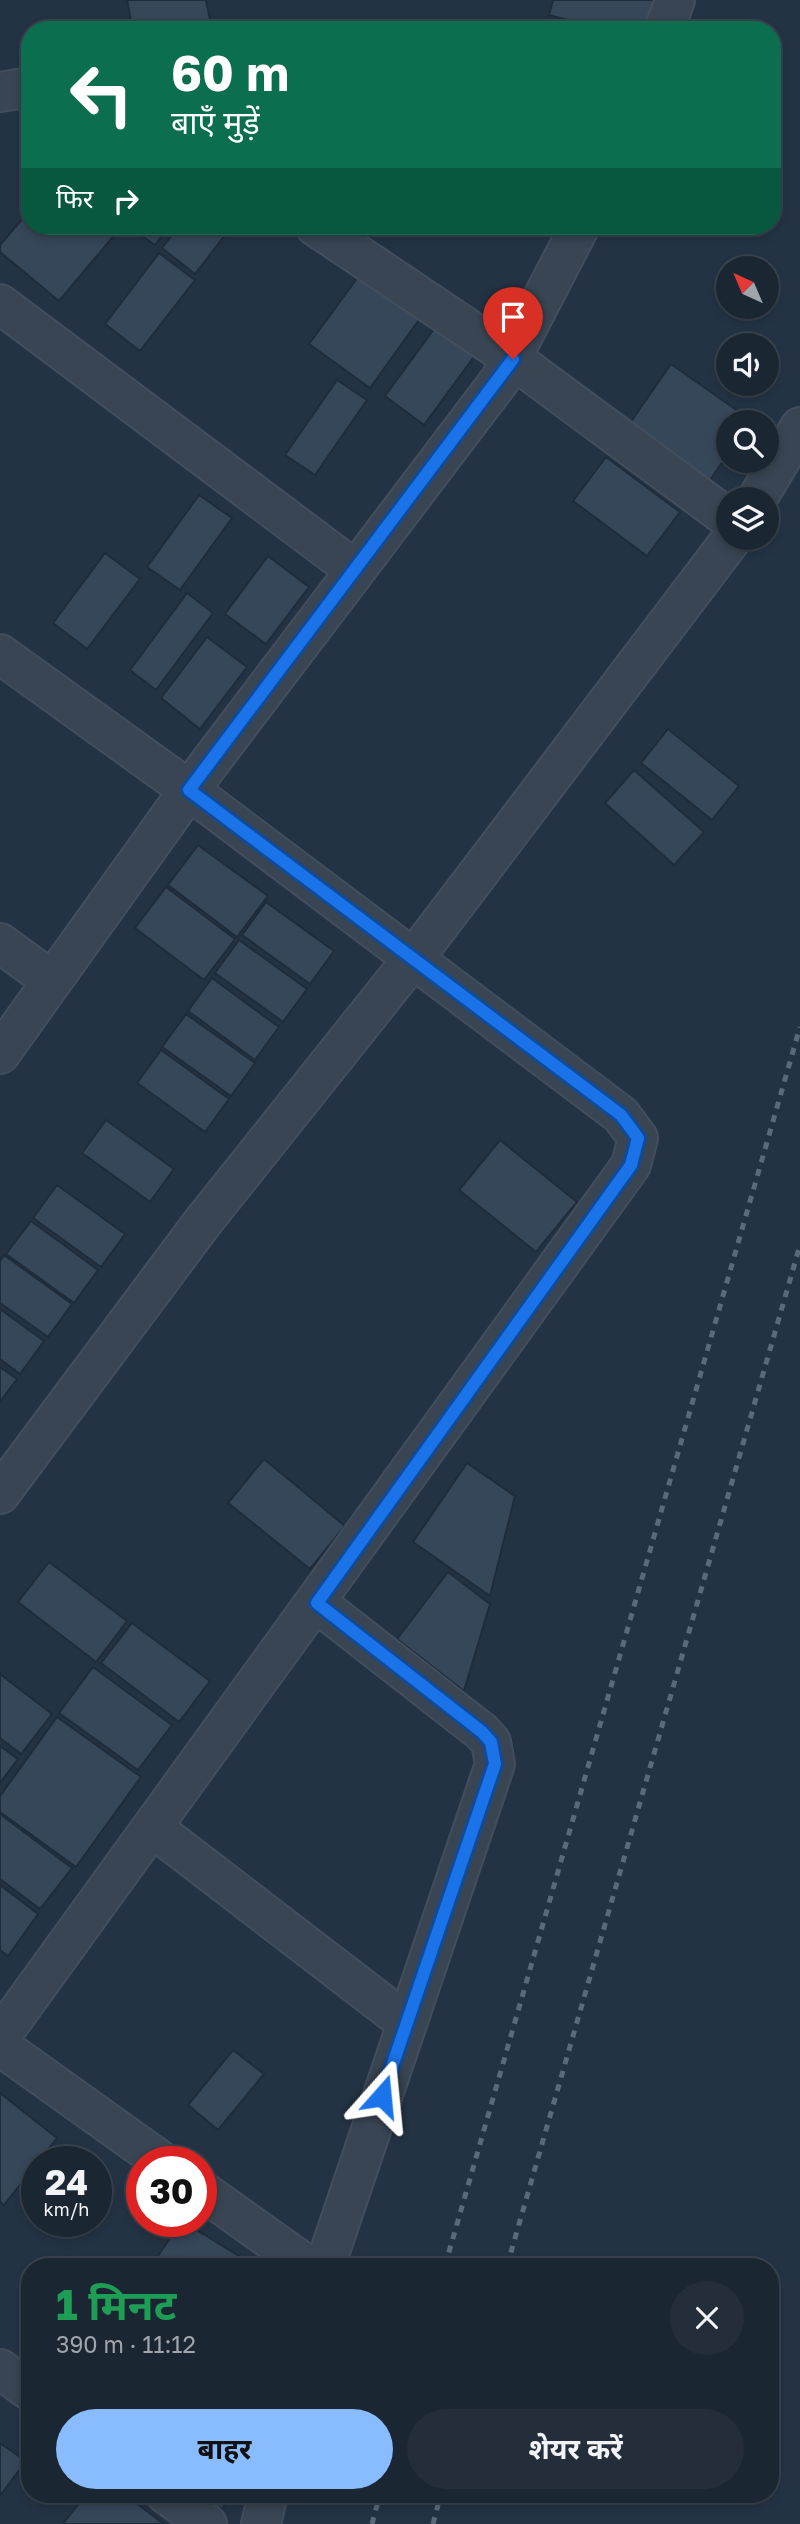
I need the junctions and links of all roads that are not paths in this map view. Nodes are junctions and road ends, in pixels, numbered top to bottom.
1 (675, 0) edge
2 (667, 21) edge
3 (21, 88) edge
4 (0, 92) edge
5 (328, 235) edge
6 (575, 235) edge
7 (0, 304) edge
8 (513, 359) junction
9 (800, 427) edge
10 (764, 487) edge
11 (716, 508) edge
12 (723, 550) edge
13 (355, 570) junction
14 (0, 654) edge
15 (189, 790) junction
16 (0, 943) edge
17 (413, 959) junction
18 (52, 981) junction
19 (0, 1054) edge
20 (0, 1494) edge
21 (317, 1603) junction
22 (153, 1828) junction
23 (407, 2023) junction
24 (0, 2037) edge
25 (0, 2046) edge
26 (140, 2146) edge
27 (217, 2201) edge
28 (297, 2258) edge
29 (328, 2258) edge
30 (0, 2369) edge
31 (21, 2384) edge
32 (178, 2503) edge
33 (266, 2503) edge
34 (207, 2524) edge
35 (261, 2524) edge

1 - 2 street
3 - 4 street
5 - 8 street
6 - 8 street
7 - 13 street
8 - 11 street
8 - 13 street
9 - 10 street
12 - 17 street
13 - 15 street
14 - 15 street
15 - 17 street
15 - 18 street
16 - 18 street
17 - 20 street
17 - 21 street
18 - 19 street
21 - 22 street
21 - 23 street
22 - 23 street
22 - 24 street
23 - 29 street
25 - 26 street
27 - 28 street
30 - 31 street
32 - 34 street
33 - 35 street

